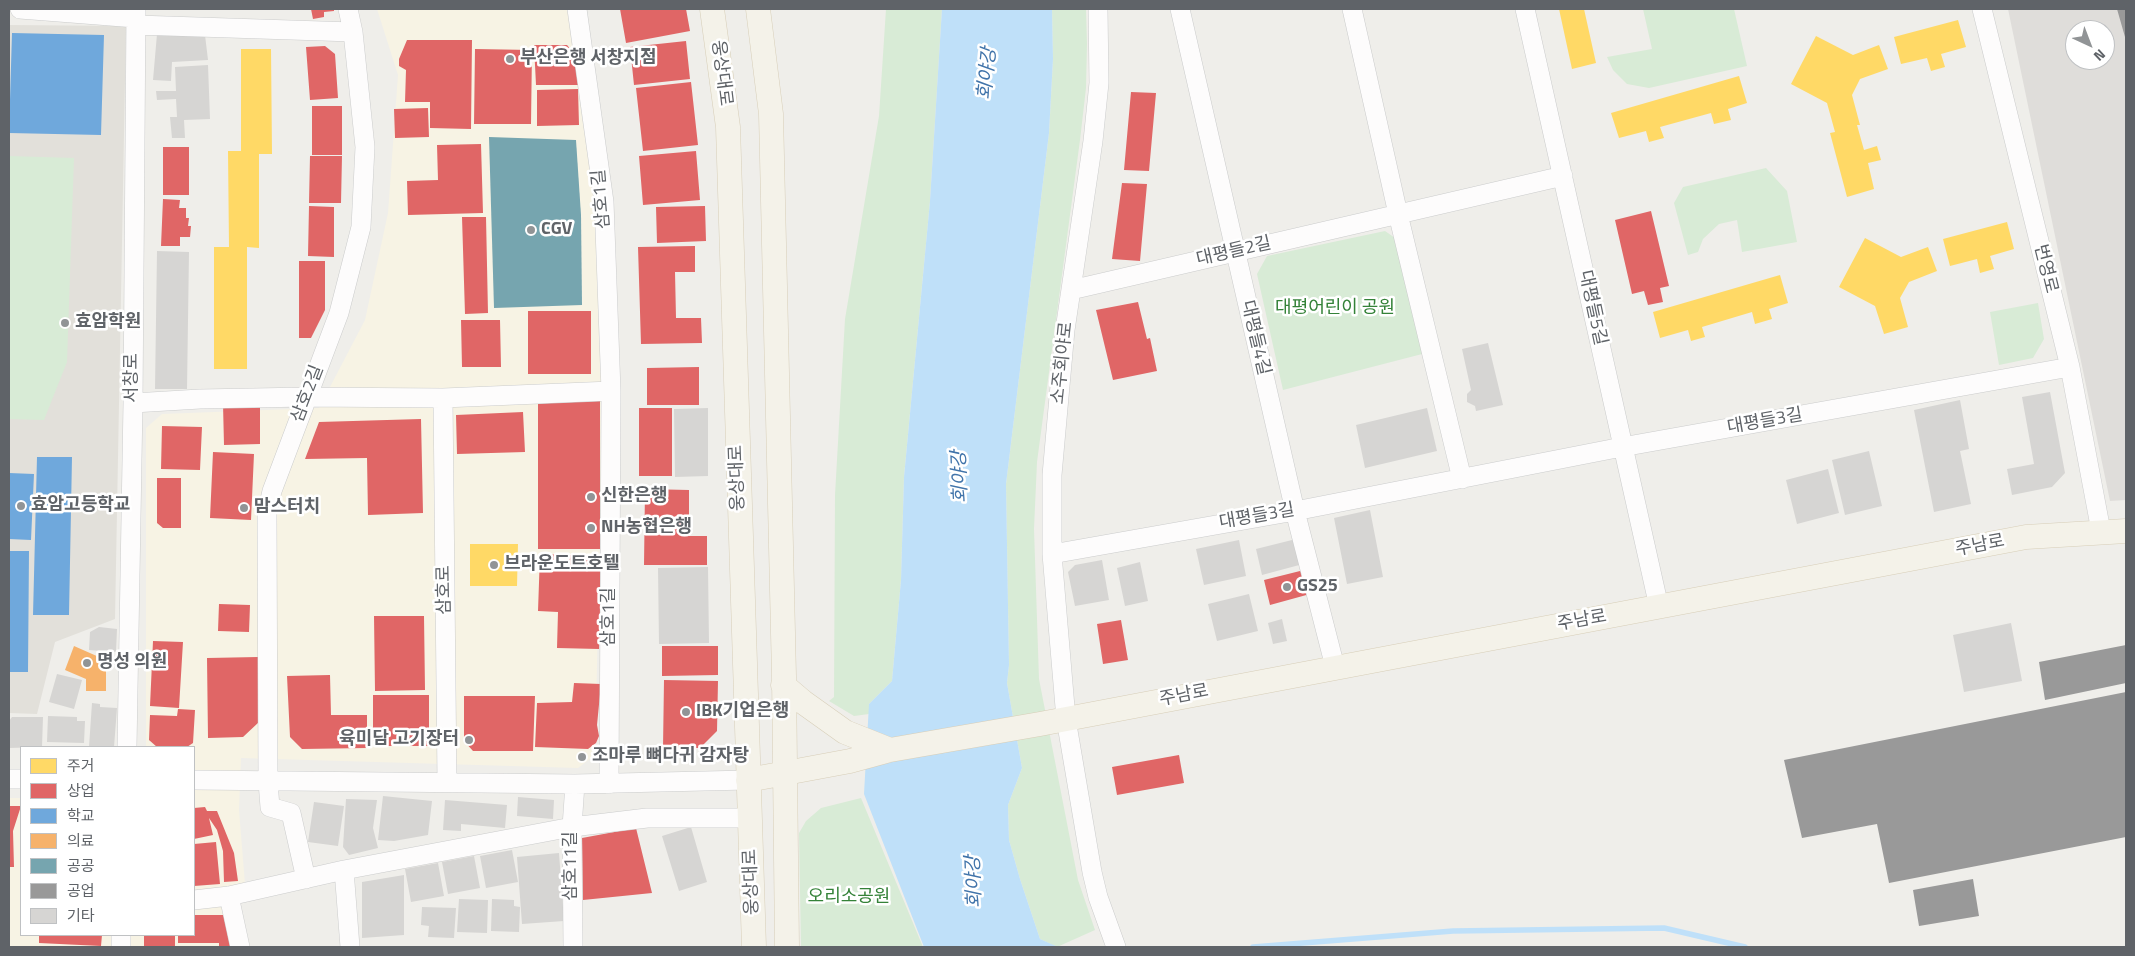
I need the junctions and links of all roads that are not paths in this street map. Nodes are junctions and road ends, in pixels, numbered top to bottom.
1 (20, 9) edge
2 (348, 9) edge
3 (577, 9) edge
4 (712, 9) edge
5 (758, 9) edge
6 (1098, 9) edge
7 (1180, 9) edge
8 (1352, 9) edge
9 (1525, 9) edge
10 (1982, 9) edge
11 (136, 17) edge
12 (353, 32) junction
13 (1563, 176) junction
14 (1398, 214) junction
15 (1236, 252) junction
16 (1071, 290) junction
17 (2070, 368) junction
18 (611, 391) junction
19 (306, 398) junction
20 (443, 398) junction
21 (133, 403) junction
22 (1622, 447) junction
23 (1462, 479) junction
24 (1295, 511) junction
25 (2100, 531) junction
26 (2126, 531) edge
27 (1052, 554) junction
28 (1658, 607) junction
29 (1334, 667) junction
30 (783, 685) junction
31 (1066, 719) junction
32 (127, 746) edge
33 (890, 750) junction
34 (784, 773) junction
35 (195, 780) edge
36 (748, 780) junction
37 (268, 782) junction
38 (447, 782) junction
39 (575, 784) junction
40 (610, 784) junction
41 (750, 818) junction
42 (572, 827) junction
43 (344, 870) junction
44 (306, 879) junction
45 (229, 896) junction
46 (195, 900) edge
47 (240, 947) edge
48 (350, 947) edge
49 (573, 947) edge
50 (754, 947) edge
51 (787, 947) edge
52 (1116, 947) edge

1 - 11 street
2 - 12 street, 삼호2길
3 - 18 street, 삼호1길
4 - 36 main road, 웅상대로
5 - 30 main road, 웅상대로
6 - 16 street, 소주회야로
7 - 15 street, 대평들4길
8 - 14 street
9 - 13 street, 대평들5길
10 - 17 street, 번영로
11 - 12 street
11 - 21 street, 서창로
12 - 19 street, 삼호2길
13 - 14 street, 대평들2길
13 - 22 street, 대평들5길
14 - 15 street, 대평들2길
14 - 23 street
15 - 16 street, 대평들2길
15 - 24 street, 대평들4길
16 - 27 street, 소주회야로
17 - 22 street, 대평들3길
17 - 25 street, 번영로
18 - 20 street
18 - 40 street, 삼호1길
19 - 20 street
19 - 21 street
19 - 37 street, 삼호2길
20 - 38 street, 삼호로
21 - 32 street, 서창로
22 - 23 street, 대평들3길
22 - 28 street, 대평들5길
23 - 24 street, 대평들3길
24 - 27 street, 대평들3길
24 - 29 street, 대평들4길
25 - 26 main road, 주남로
25 - 28 main road, 주남로
27 - 31 street, 소주회야로
28 - 29 main road, 주남로
29 - 31 main road, 주남로
30 - 33 main road
30 - 34 main road, 웅상대로
31 - 33 main road, 주남로
31 - 52 street, 소주회야로
33 - 34 main road, 주남로
34 - 36 main road, 주남로
34 - 51 main road, 웅상대로
35 - 37 street
36 - 40 street
36 - 41 main road, 웅상대로
37 - 38 street
37 - 44 street, 삼호2길
38 - 39 street
39 - 40 street
39 - 42 street, 삼호11길
41 - 42 street
41 - 50 main road, 웅상대로
42 - 43 street
42 - 49 street, 삼호11길
43 - 44 street
43 - 48 street
44 - 45 street
45 - 46 street
45 - 47 street

